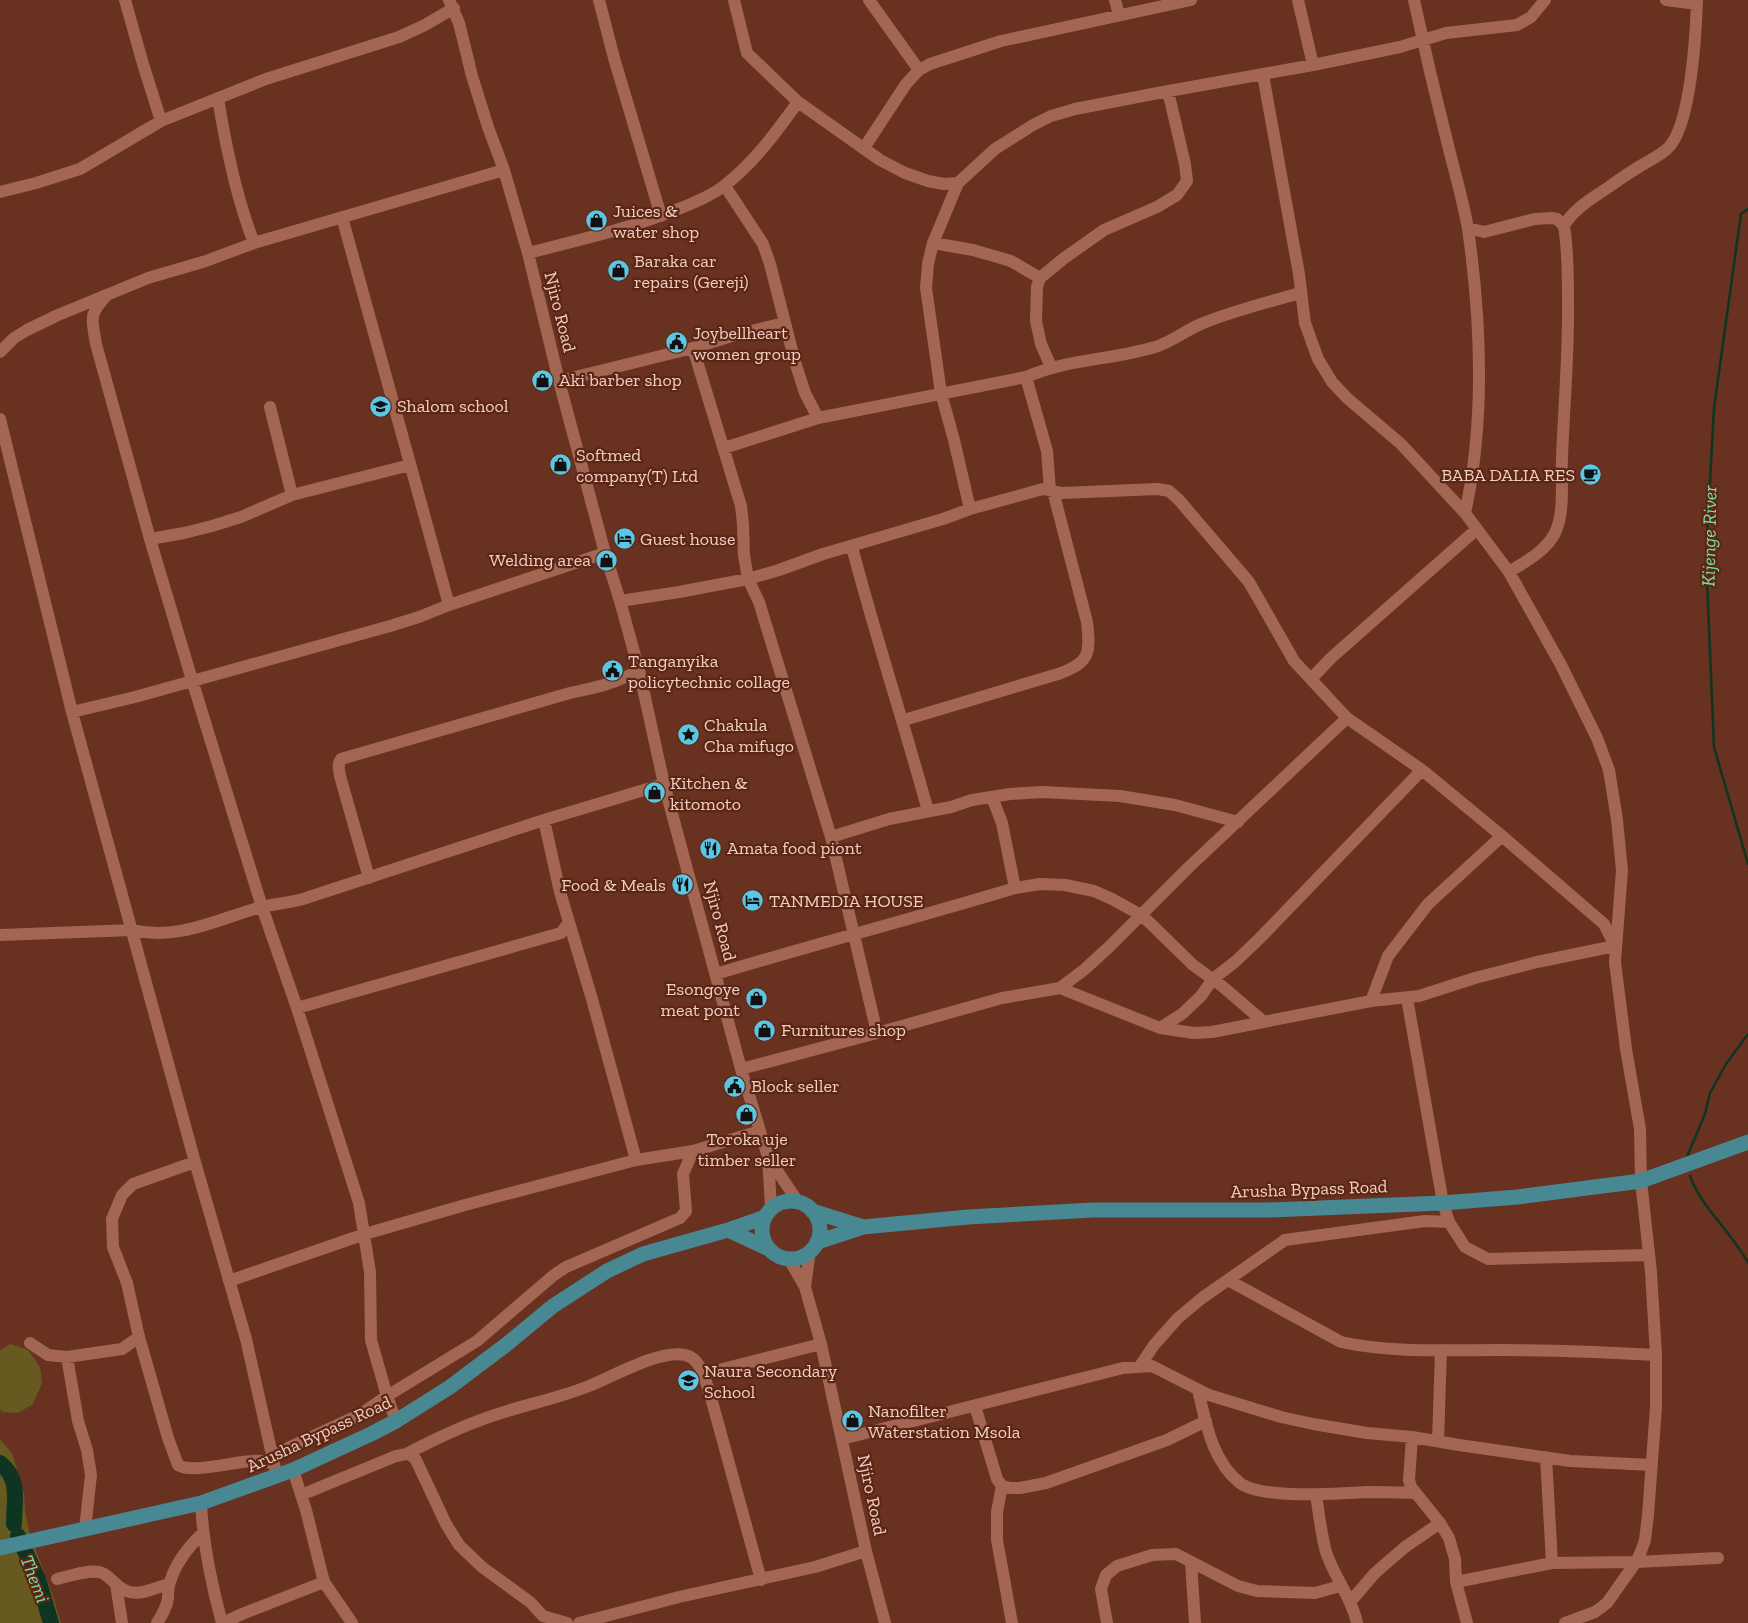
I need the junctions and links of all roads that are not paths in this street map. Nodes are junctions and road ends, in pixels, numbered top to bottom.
1 (125, 0) edge
2 (599, 0) edge
3 (734, 0) edge
4 (869, 0) edge
5 (1116, 0) edge
6 (1191, 0) edge
7 (1298, 0) edge
8 (1414, 0) edge
9 (1545, 0) edge
10 (1666, 0) edge
11 (1697, 2) edge
12 (451, 4) edge
13 (1119, 15) junction
14 (1423, 41) junction
15 (1313, 65) junction
16 (919, 70) junction
17 (1263, 75) junction
18 (1168, 91) junction
19 (218, 98) junction
20 (798, 102) junction
21 (162, 121) junction
22 (864, 148) junction
23 (504, 170) junction
24 (958, 183) junction
25 (725, 186) junction
26 (0, 192) edge
27 (661, 216) junction
28 (342, 217) junction
29 (1564, 226) junction
30 (1468, 228) junction
31 (254, 243) junction
32 (933, 243) junction
33 (528, 253) junction
34 (1040, 278) junction
35 (1300, 293) junction
36 (106, 296) junction
37 (784, 323) junction
38 (693, 348) junction
39 (0, 352) edge
40 (1051, 367) junction
41 (1026, 378) junction
42 (559, 381) junction
43 (941, 393) junction
44 (270, 407) dead end
45 (818, 418) junction
46 (0, 419) edge
47 (2, 437) edge
48 (724, 448) junction
49 (410, 466) junction
50 (1052, 490) junction
51 (292, 495) junction
52 (970, 509) junction
53 (1465, 513) junction
54 (1477, 529) junction
55 (150, 539) junction
56 (852, 546) junction
57 (605, 553) junction
58 (1509, 572) junction
59 (748, 579) junction
60 (620, 601) junction
61 (449, 604) junction
62 (639, 670) junction
63 (1311, 679) junction
64 (192, 680) junction
65 (72, 712) junction
66 (1347, 718) junction
67 (904, 720) junction
68 (1422, 770) junction
69 (664, 784) junction
70 (992, 797) junction
71 (928, 811) junction
72 (544, 820) junction
73 (1238, 822) junction
74 (1502, 836) junction
75 (831, 837) junction
76 (369, 878) junction
77 (1015, 888) junction
78 (262, 907) junction
79 (1140, 916) junction
80 (569, 922) junction
81 (132, 930) junction
82 (0, 935) edge
83 (855, 935) junction
84 (1615, 946) junction
85 (716, 974) junction
86 (1213, 979) junction
87 (1060, 988) junction
88 (1407, 998) junction
89 (1371, 1001) junction
90 (297, 1008) junction
91 (1264, 1022) junction
92 (1160, 1028) junction
93 (877, 1033) junction
94 (742, 1069) junction
95 (760, 1131) junction
96 (1748, 1142) edge
97 (693, 1151) junction
98 (768, 1157) junction
99 (636, 1160) junction
100 (195, 1162) junction
101 (1641, 1181) junction
102 (798, 1202) junction
103 (1443, 1203) junction
104 (812, 1211) junction
105 (768, 1213) junction
106 (1449, 1222) junction
107 (863, 1227) junction
108 (728, 1230) junction
109 (365, 1234) junction
110 (813, 1247) junction
111 (769, 1249) junction
112 (1649, 1255) junction
113 (789, 1259) junction
114 (229, 1280) junction
115 (1228, 1280) junction
116 (805, 1287) junction
117 (138, 1337) junction
118 (30, 1343) dead end
119 (821, 1344) junction
120 (1441, 1350) junction
121 (1656, 1354) junction
122 (67, 1357) junction
123 (1140, 1366) junction
124 (703, 1374) junction
125 (1198, 1390) junction
126 (387, 1396) junction
127 (975, 1406) junction
128 (396, 1421) junction
129 (1206, 1421) junction
130 (1412, 1437) junction
131 (842, 1440) junction
132 (1438, 1442) junction
133 (408, 1453) junction
134 (1546, 1458) junction
135 (274, 1465) junction
136 (1652, 1465) junction
137 (293, 1470) junction
138 (1002, 1486) junction
139 (1414, 1493) junction
140 (1340, 1494) junction
141 (301, 1495) junction
142 (1316, 1495) junction
143 (201, 1503) junction
144 (1320, 1515) junction
145 (1440, 1523) junction
146 (85, 1529) junction
147 (203, 1533) junction
148 (0, 1548) edge
149 (866, 1551) junction
150 (1718, 1558) dead end
151 (1191, 1562) junction
152 (1636, 1562) junction
153 (1552, 1563) junction
154 (57, 1579) dead end
155 (761, 1580) junction
156 (324, 1582) junction
157 (1456, 1582) junction
158 (116, 1584) junction
159 (169, 1584) junction
160 (1340, 1586) junction
161 (1350, 1602) junction
162 (540, 1619) edge
163 (122, 1623) edge
164 (157, 1623) edge
165 (223, 1623) edge
166 (352, 1623) edge
167 (567, 1623) edge
168 (579, 1623) edge
169 (885, 1623) edge
170 (1012, 1623) edge
171 (1108, 1623) edge
172 (1195, 1623) edge
173 (1357, 1623) edge
174 (1467, 1623) edge
175 (1565, 1623) edge

1 - 21 street
2 - 27 street
3 - 20 street
4 - 16 street
5 - 13 street
6 - 13 street
7 - 15 street
8 - 14 street
9 - 14 street
10 - 11 street
11 - 29 street
12 - 19 street
12 - 23 street, Njiro Road
13 - 16 street
14 - 15 street
14 - 30 street
15 - 17 street
16 - 22 street
17 - 18 street
17 - 35 street
18 - 24 street
18 - 34 street
19 - 21 street
19 - 31 street
20 - 22 street
20 - 25 street
21 - 26 street
22 - 24 street
23 - 28 street
23 - 33 street, Njiro Road
24 - 32 street
25 - 27 street
25 - 37 street
27 - 33 street
28 - 31 street
28 - 49 street
29 - 30 street
29 - 58 street
30 - 53 street
31 - 36 street
32 - 34 street
32 - 43 street
33 - 42 street, Njiro Road
34 - 40 street
35 - 40 street
35 - 53 street
36 - 39 street
36 - 55 street
37 - 38 street
37 - 45 street
38 - 42 street
38 - 48 street
40 - 41 street
41 - 43 street
41 - 50 street
42 - 57 street, Njiro Road
43 - 45 street
43 - 52 street
44 - 51 street
45 - 48 street
46 - 47 street
47 - 65 street
48 - 59 street
49 - 51 street
49 - 61 street
50 - 52 street
50 - 63 street
50 - 67 street
51 - 55 street
52 - 56 street
53 - 54 street
54 - 58 street
54 - 63 street
55 - 64 street
56 - 59 street
56 - 67 street
57 - 60 street, Njiro Road
57 - 61 street
58 - 84 street
59 - 60 street
59 - 75 street
60 - 62 street, Njiro Road
61 - 64 street
62 - 69 street, Njiro Road
62 - 76 street
63 - 66 street
64 - 65 street
64 - 78 street
65 - 81 street
66 - 68 street
66 - 73 street
67 - 71 street
68 - 74 street
68 - 86 street
69 - 72 street
69 - 85 street, Njiro Road
70 - 71 street
70 - 73 street
70 - 77 street
71 - 75 street
72 - 76 street
72 - 80 street
73 - 79 street
74 - 84 street
74 - 89 street
75 - 83 street
76 - 78 street
77 - 79 street
77 - 83 street
78 - 81 street
78 - 90 street
79 - 86 street
79 - 87 street
80 - 90 street
80 - 99 street
81 - 82 street
81 - 100 street
83 - 85 street
83 - 93 street
84 - 88 street
84 - 101 street
85 - 94 street, Njiro Road
86 - 91 street
86 - 92 street
87 - 92 street
87 - 93 street
88 - 89 street
88 - 103 street
89 - 91 street
90 - 109 street
91 - 92 street
93 - 94 street
94 - 95 street, Njiro Road
95 - 97 street
95 - 98 street, Njiro Road
96 - 101 main road, Arusha Bypass Road
97 - 99 street
97 - 126 street
98 - 102 street, Njiro Road
98 - 105 street, Njiro Road
99 - 109 street
100 - 114 street
100 - 117 street
101 - 103 main road, Arusha Bypass Road
101 - 112 street
102 - 104 main road, Arusha Bypass Road
102 - 105 main road, Arusha Bypass Road
103 - 106 street
103 - 107 main road, Arusha Bypass Road
104 - 107 main road, Arusha Bypass Road
104 - 110 main road
105 - 108 main road, Arusha Bypass Road
105 - 111 main road
106 - 112 street
106 - 115 street
107 - 110 main road, Arusha Bypass Road
108 - 111 main road
108 - 128 main road, Arusha Bypass Road
109 - 114 street
109 - 126 street
110 - 113 main road, Arusha Bypass Road
110 - 116 street, Njiro Road
111 - 113 main road
112 - 121 street
113 - 116 street, Njiro Road
114 - 135 street
115 - 120 street
115 - 123 street
116 - 119 street, Njiro Road
117 - 122 street
117 - 135 street
118 - 122 street
119 - 124 street
119 - 131 street, Njiro Road
120 - 121 street
120 - 132 street
121 - 136 street
122 - 146 street
123 - 125 street
123 - 127 street
124 - 133 street
124 - 155 street
125 - 129 street
125 - 130 street
126 - 128 street
126 - 135 street
127 - 131 street
127 - 138 street
128 - 137 main road, Arusha Bypass Road
129 - 138 street
129 - 142 street
130 - 132 street
130 - 139 street
131 - 149 street, Njiro Road
132 - 134 street
133 - 141 street
133 - 162 street
134 - 136 street
134 - 153 street
135 - 137 main road, Arusha Bypass Road
135 - 143 main road, Arusha Bypass Road
136 - 152 street
137 - 141 street
138 - 170 street
139 - 140 street
139 - 145 street
140 - 142 street
140 - 144 street
141 - 156 street
142 - 144 street
143 - 146 main road, Arusha Bypass Road
143 - 147 street
144 - 160 street
145 - 157 street
145 - 161 street
146 - 148 main road, Arusha Bypass Road
147 - 159 street
147 - 165 street
149 - 155 street
149 - 169 street, Njiro Road
150 - 152 street
151 - 160 street
151 - 171 street
151 - 172 street
152 - 153 street
152 - 175 street
153 - 157 street
154 - 158 street
155 - 168 street
156 - 165 street
156 - 166 street
157 - 174 street
158 - 159 street
158 - 163 street
159 - 164 street
160 - 161 street
161 - 173 street
162 - 167 street

